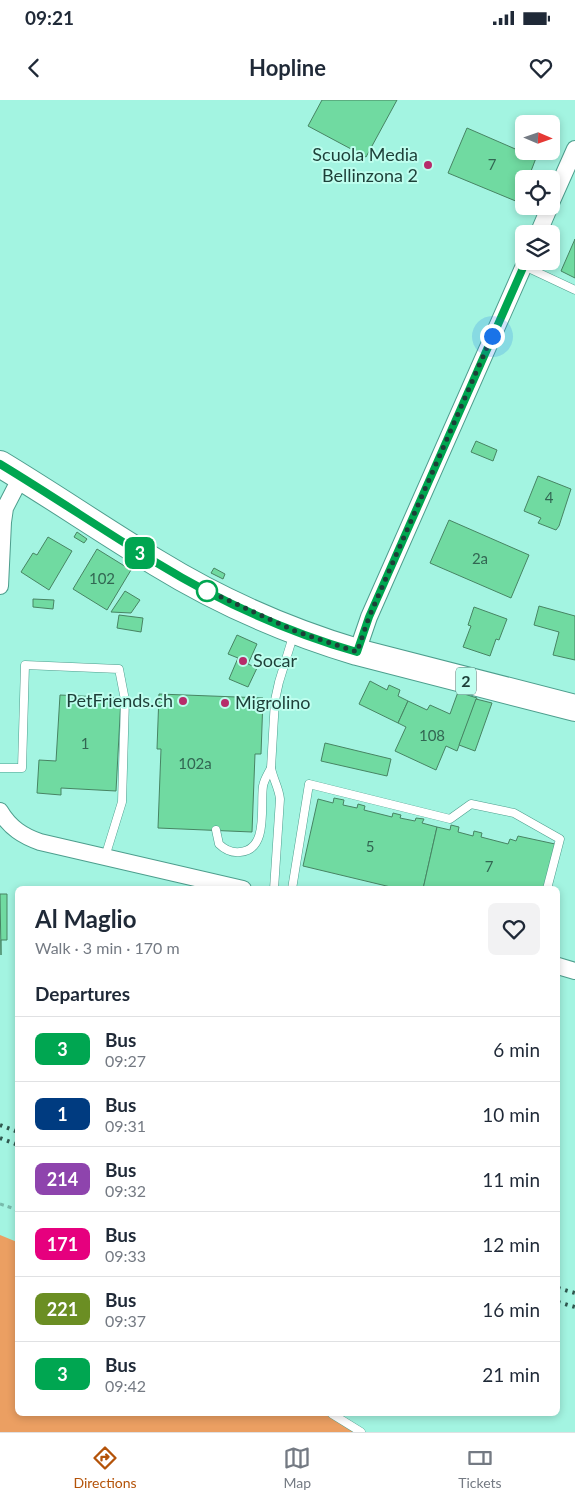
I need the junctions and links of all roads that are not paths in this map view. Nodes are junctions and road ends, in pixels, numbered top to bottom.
1 (575, 149) edge
2 (560, 183) edge
3 (522, 270) edge
4 (537, 270) edge
5 (575, 290) edge
6 (10, 470) edge
7 (0, 586) edge
8 (295, 631) junction
9 (357, 652) junction
10 (575, 708) edge
11 (0, 768) edge
12 (271, 768) junction
13 (0, 811) edge
14 (216, 830) dead end
15 (105, 857) junction
16 (230, 886) edge
17 (274, 886) edge
18 (292, 886) edge
19 (548, 886) edge
20 (560, 967) edge
21 (575, 971) edge
22 (335, 1416) edge
23 (361, 1432) edge

1 - 2 street
3 - 9 street
4 - 5 lane
6 - 7 street
6 - 8 main road, 2
8 - 9 main road, 2
8 - 12 lane
9 - 10 main road, 2
11 - 15 lane
12 - 14 lane
12 - 17 lane
13 - 15 street
15 - 16 street
18 - 19 lane
20 - 21 street
22 - 23 lane

